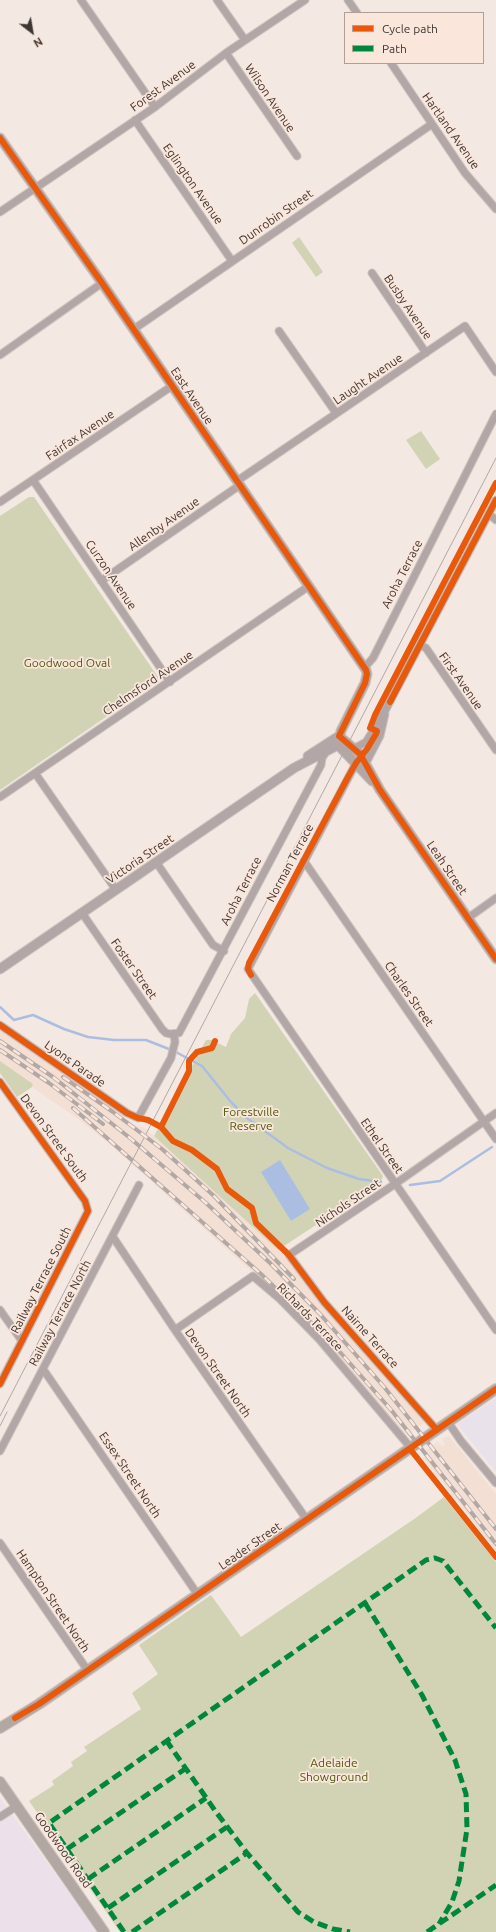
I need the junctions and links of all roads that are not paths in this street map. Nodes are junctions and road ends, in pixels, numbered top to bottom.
1 (81, 0) edge
2 (217, 0) edge
3 (305, 0) edge
4 (348, 0) edge
5 (356, 12) edge
6 (245, 40) junction
7 (226, 53) junction
8 (392, 64) edge
9 (155, 107) junction
10 (135, 120) junction
11 (432, 124) junction
12 (0, 138) edge
13 (297, 156) dead end
14 (34, 189) junction
15 (496, 209) edge
16 (0, 212) edge
17 (232, 261) junction
18 (372, 273) dead end
19 (102, 284) junction
20 (134, 329) junction
21 (279, 331) dead end
22 (426, 353) junction
23 (0, 355) edge
24 (496, 372) edge
25 (172, 386) junction
26 (336, 413) junction
27 (496, 414) edge
28 (33, 480) junction
29 (238, 483) junction
30 (496, 500) edge
31 (0, 502) edge
32 (489, 514) junction
33 (496, 520) edge
34 (102, 581) junction
35 (309, 586) junction
36 (420, 645) junction
37 (364, 668) junction
38 (170, 682) junction
39 (385, 711) junction
40 (339, 741) junction
41 (355, 748) junction
42 (496, 750) edge
43 (326, 752) junction
44 (356, 763) junction
45 (366, 764) junction
46 (294, 768) junction
47 (35, 773) junction
48 (380, 790) junction
49 (0, 797) edge
50 (304, 861) junction
51 (156, 862) junction
52 (116, 890) junction
53 (496, 898) edge
54 (82, 913) junction
55 (468, 918) junction
56 (224, 951) junction
57 (496, 959) edge
58 (1, 967) edge
59 (251, 975) joint
60 (0, 1025) edge
61 (173, 1037) junction
62 (0, 1082) edge
63 (496, 1112) edge
64 (484, 1121) junction
65 (496, 1139) edge
66 (395, 1184) junction
67 (139, 1185) dead end
68 (88, 1208) joint
69 (113, 1237) junction
70 (289, 1255) joint
71 (0, 1310) edge
72 (175, 1330) junction
73 (496, 1330) edge
74 (22, 1341) junction
75 (43, 1369) junction
76 (0, 1384) edge
77 (496, 1389) edge
78 (448, 1422) junction
79 (436, 1430) junction
80 (411, 1448) junction
81 (0, 1451) edge
82 (496, 1483) edge
83 (307, 1520) junction
84 (0, 1543) edge
85 (198, 1595) junction
86 (88, 1671) junction
87 (0, 1728) edge
88 (0, 1782) edge
89 (17, 1806) junction
90 (0, 1817) edge
91 (104, 1932) edge

1 - 9 street
2 - 6 street
3 - 6 street, Forest Avenue
4 - 5 street
6 - 7 street, Forest Avenue
7 - 9 street, Forest Avenue
7 - 13 street, Wilson Avenue
8 - 11 street, Hartland Avenue
9 - 10 street, Forest Avenue
10 - 14 street, Forest Avenue
10 - 17 street, Eglington Avenue
11 - 15 street, Hartland Avenue
11 - 17 street, Dunrobin Street
12 - 14 street, East Avenue
14 - 16 street, Forest Avenue
14 - 19 street, East Avenue
17 - 20 street, Dunrobin Street
18 - 22 street, Busby Avenue
19 - 20 street, East Avenue
19 - 23 street
20 - 25 street, East Avenue
21 - 26 street
22 - 24 street, Laught Avenue
22 - 26 street, Laught Avenue
25 - 28 street, Fairfax Avenue
25 - 29 street, East Avenue
26 - 29 street, Laught Avenue
27 - 37 street, Aroha Terrace
28 - 31 street, Fairfax Avenue
28 - 34 street, Curzon Avenue
29 - 34 street, Allenby Avenue
29 - 35 street, East Avenue
30 - 32 street
32 - 33 street
32 - 36 street
34 - 38 street, Curzon Avenue
35 - 37 street, East Avenue
35 - 38 street, Chelmsford Avenue
36 - 39 street
36 - 42 street, First Avenue
37 - 40 street
38 - 47 street, Chelmsford Avenue
39 - 41 street
39 - 45 street
40 - 41 street, Leah Street
40 - 43 street, Victoria Street
40 - 44 street, Leah Street
40 - 46 street, Victoria Street
41 - 45 street, Leah Street
43 - 46 street, Victoria Street
43 - 56 street, Aroha Terrace
44 - 48 street, Leah Street
44 - 50 street, Norman Terrace
45 - 48 street, Leah Street
46 - 51 street, Victoria Street
47 - 49 street, Chelmsford Avenue
47 - 52 street
48 - 55 street, Leah Street
50 - 59 street, Norman Terrace
50 - 64 street, Charles Street
51 - 52 street, Victoria Street
51 - 56 street
52 - 54 street, Victoria Street
53 - 55 street
54 - 58 street, Victoria Street
54 - 61 street, Foster Street
55 - 57 street, Leah Street
56 - 61 street, Aroha Terrace
59 - 66 street, Ethel Street
60 - 61 street, Lyons Parade
62 - 68 street, Devon Street South
63 - 64 street, Nichols Street
64 - 65 street, Charles Street
64 - 66 street, Nichols Street
66 - 70 street, Nichols Street
66 - 73 street, Ethel Street
67 - 69 street, Railway Terrace North
68 - 74 street, Railway Terrace South
69 - 72 street, Devon Street North
69 - 75 street, Railway Terrace North
70 - 79 street, Nairne Terrace
71 - 74 street
72 - 80 street, Richards Terrace
72 - 83 street, Devon Street North
74 - 76 street, Railway Terrace South
75 - 81 street, Railway Terrace North
75 - 85 street, Essex Street North
77 - 78 main road, Leader Street
78 - 79 main road, Leader Street
78 - 82 street
79 - 80 main road, Leader Street
80 - 83 main road, Leader Street
83 - 85 main road, Leader Street
84 - 86 street, Hampton Street North
85 - 86 main road, Leader Street
86 - 87 main road, Leader Street
88 - 89 main road, Goodwood Road
89 - 90 street
89 - 91 main road, Goodwood Road

